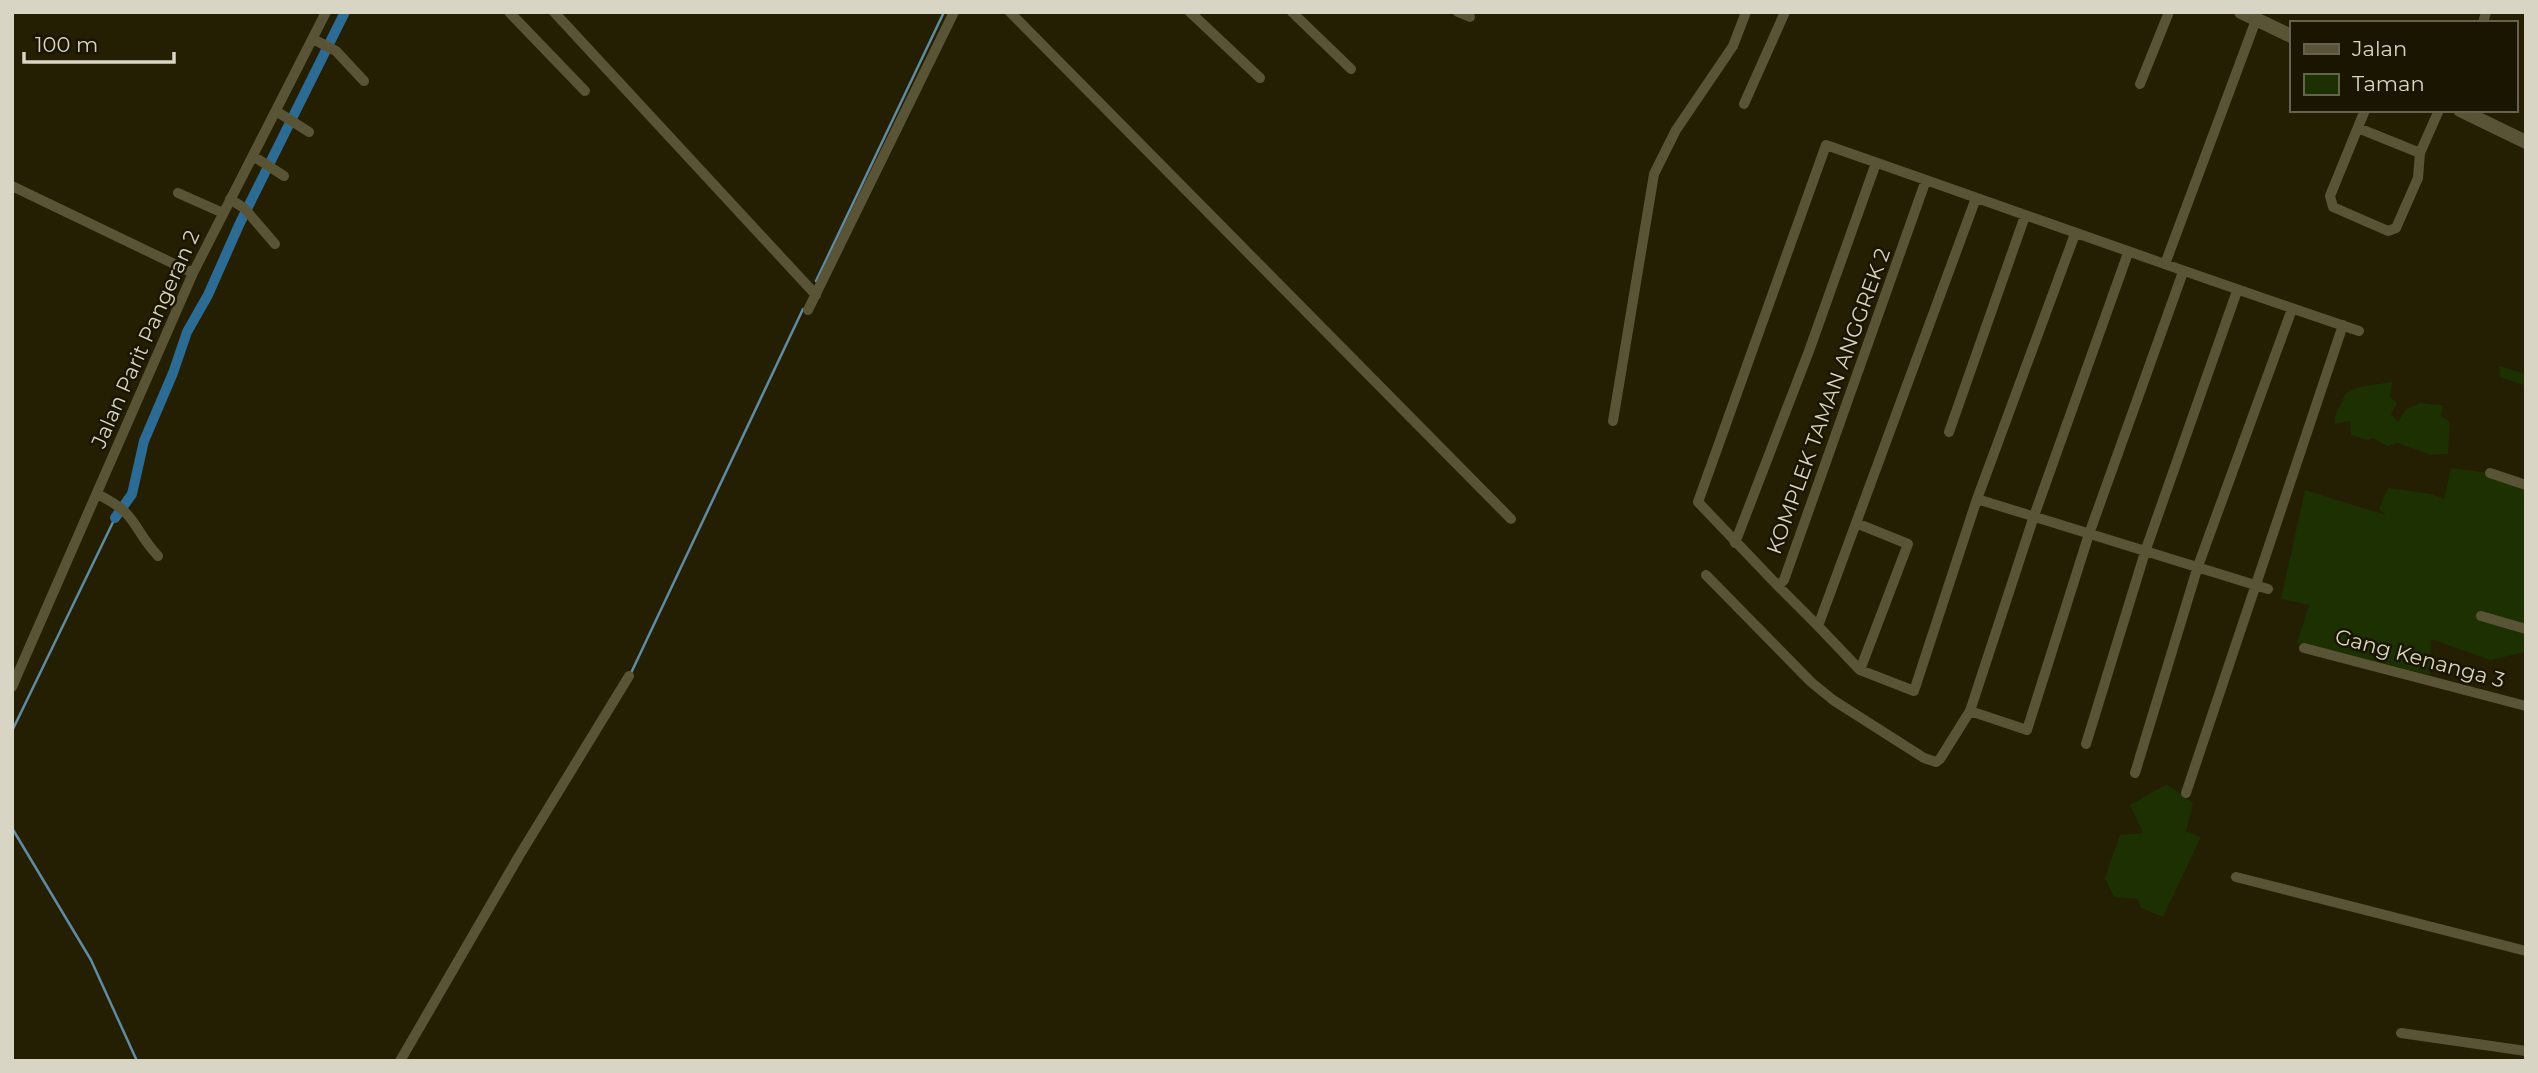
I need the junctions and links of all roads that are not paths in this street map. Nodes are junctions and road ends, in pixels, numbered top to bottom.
1 (326, 12) edge
2 (509, 12) edge
3 (554, 12) edge
4 (954, 12) edge
5 (1010, 12) edge
6 (1190, 12) edge
7 (1292, 12) edge
8 (1458, 12) edge
9 (1746, 12) edge
10 (1785, 12) edge
11 (2169, 12) edge
12 (2241, 12) edge
13 (1470, 17) dead end
14 (2256, 20) junction
15 (2290, 36) edge
16 (317, 41) junction
17 (1351, 69) dead end
18 (1260, 78) dead end
19 (364, 81) dead end
20 (2140, 85) dead end
21 (585, 91) dead end
22 (1744, 104) dead end
23 (2364, 112) edge
24 (2438, 112) edge
25 (2464, 112) edge
26 (280, 114) junction
27 (2358, 128) junction
28 (309, 132) dead end
29 (2526, 142) edge
30 (2420, 153) junction
31 (253, 156) junction
32 (1876, 163) junction
33 (280, 174) dead end
34 (1926, 180) junction
35 (12, 186) edge
36 (178, 193) dead end
37 (1976, 198) junction
38 (230, 199) junction
39 (223, 212) junction
40 (2025, 216) junction
41 (2075, 234) junction
42 (275, 244) dead end
43 (2128, 253) junction
44 (2165, 264) junction
45 (2183, 272) junction
46 (193, 274) junction
47 (812, 291) junction
48 (2237, 292) junction
49 (2292, 309) junction
50 (808, 310) dead end
51 (2343, 326) junction
52 (2359, 331) dead end
53 (1613, 421) dead end
54 (1949, 432) dead end
55 (2490, 473) dead end
56 (2526, 485) edge
57 (97, 495) junction
58 (1977, 499) junction
59 (2034, 516) junction
60 (1511, 519) dead end
61 (1856, 523) junction
62 (2089, 534) junction
63 (1735, 542) junction
64 (2146, 549) junction
65 (158, 556) dead end
66 (2198, 566) junction
67 (1706, 575) dead end
68 (2253, 584) junction
69 (1778, 586) junction
70 (2268, 589) dead end
71 (2481, 616) dead end
72 (1818, 626) junction
73 (2526, 629) edge
74 (2304, 649) dead end
75 (1860, 670) junction
76 (629, 676) dead end
77 (12, 687) edge
78 (2526, 706) edge
79 (1970, 711) junction
80 (2086, 744) dead end
81 (2134, 774) dead end
82 (2186, 793) dead end
83 (2236, 877) dead end
84 (2526, 951) edge
85 (2401, 1033) dead end
86 (2526, 1051) edge
87 (400, 1061) edge

1 - 16 street, Jalan Parit Pangeran 2
2 - 21 street
3 - 47 street
4 - 47 street
5 - 60 street
6 - 18 street
7 - 17 street
8 - 13 street
9 - 53 street
10 - 22 street
11 - 20 street
12 - 14 street
14 - 15 street
14 - 44 street
16 - 19 street
16 - 26 street, Jalan Parit Pangeran 2
23 - 27 street
24 - 30 street
25 - 29 street
26 - 28 street
26 - 31 street, Jalan Parit Pangeran 2
27 - 30 street
27 - 30 street
31 - 33 street
31 - 38 street, Jalan Parit Pangeran 2
32 - 34 street
32 - 63 street
32 - 63 street, KOMPLEK TAMAN ANGGREK 2
34 - 37 street
34 - 69 street, KOMPLEK TAMAN ANGGREK 2
35 - 46 street
36 - 39 street
37 - 40 street
37 - 61 street
38 - 39 street, Jalan Parit Pangeran 2
38 - 42 street
39 - 46 street, Jalan Parit Pangeran 2
40 - 41 street
40 - 54 street
41 - 43 street
41 - 58 street
43 - 44 street
43 - 59 street
44 - 45 street
45 - 48 street
45 - 62 street
46 - 57 street, Jalan Parit Pangeran 2
47 - 50 street
48 - 49 street
48 - 64 street
49 - 51 street
49 - 66 street
51 - 52 street
51 - 68 street
55 - 56 street
57 - 65 street
57 - 77 street, Jalan Parit Pangeran 2
58 - 59 street
58 - 75 street
59 - 62 street
59 - 79 street
61 - 72 street
61 - 75 street
62 - 64 street
62 - 79 street
63 - 69 street, KOMPLEK TAMAN ANGGREK 2
64 - 66 street
64 - 80 street
66 - 68 street
66 - 81 street
67 - 79 street
68 - 70 street
68 - 82 street
69 - 72 street
71 - 73 street
72 - 75 street
74 - 78 street, Gang Kenanga 3
76 - 87 street
83 - 84 street
85 - 86 street

